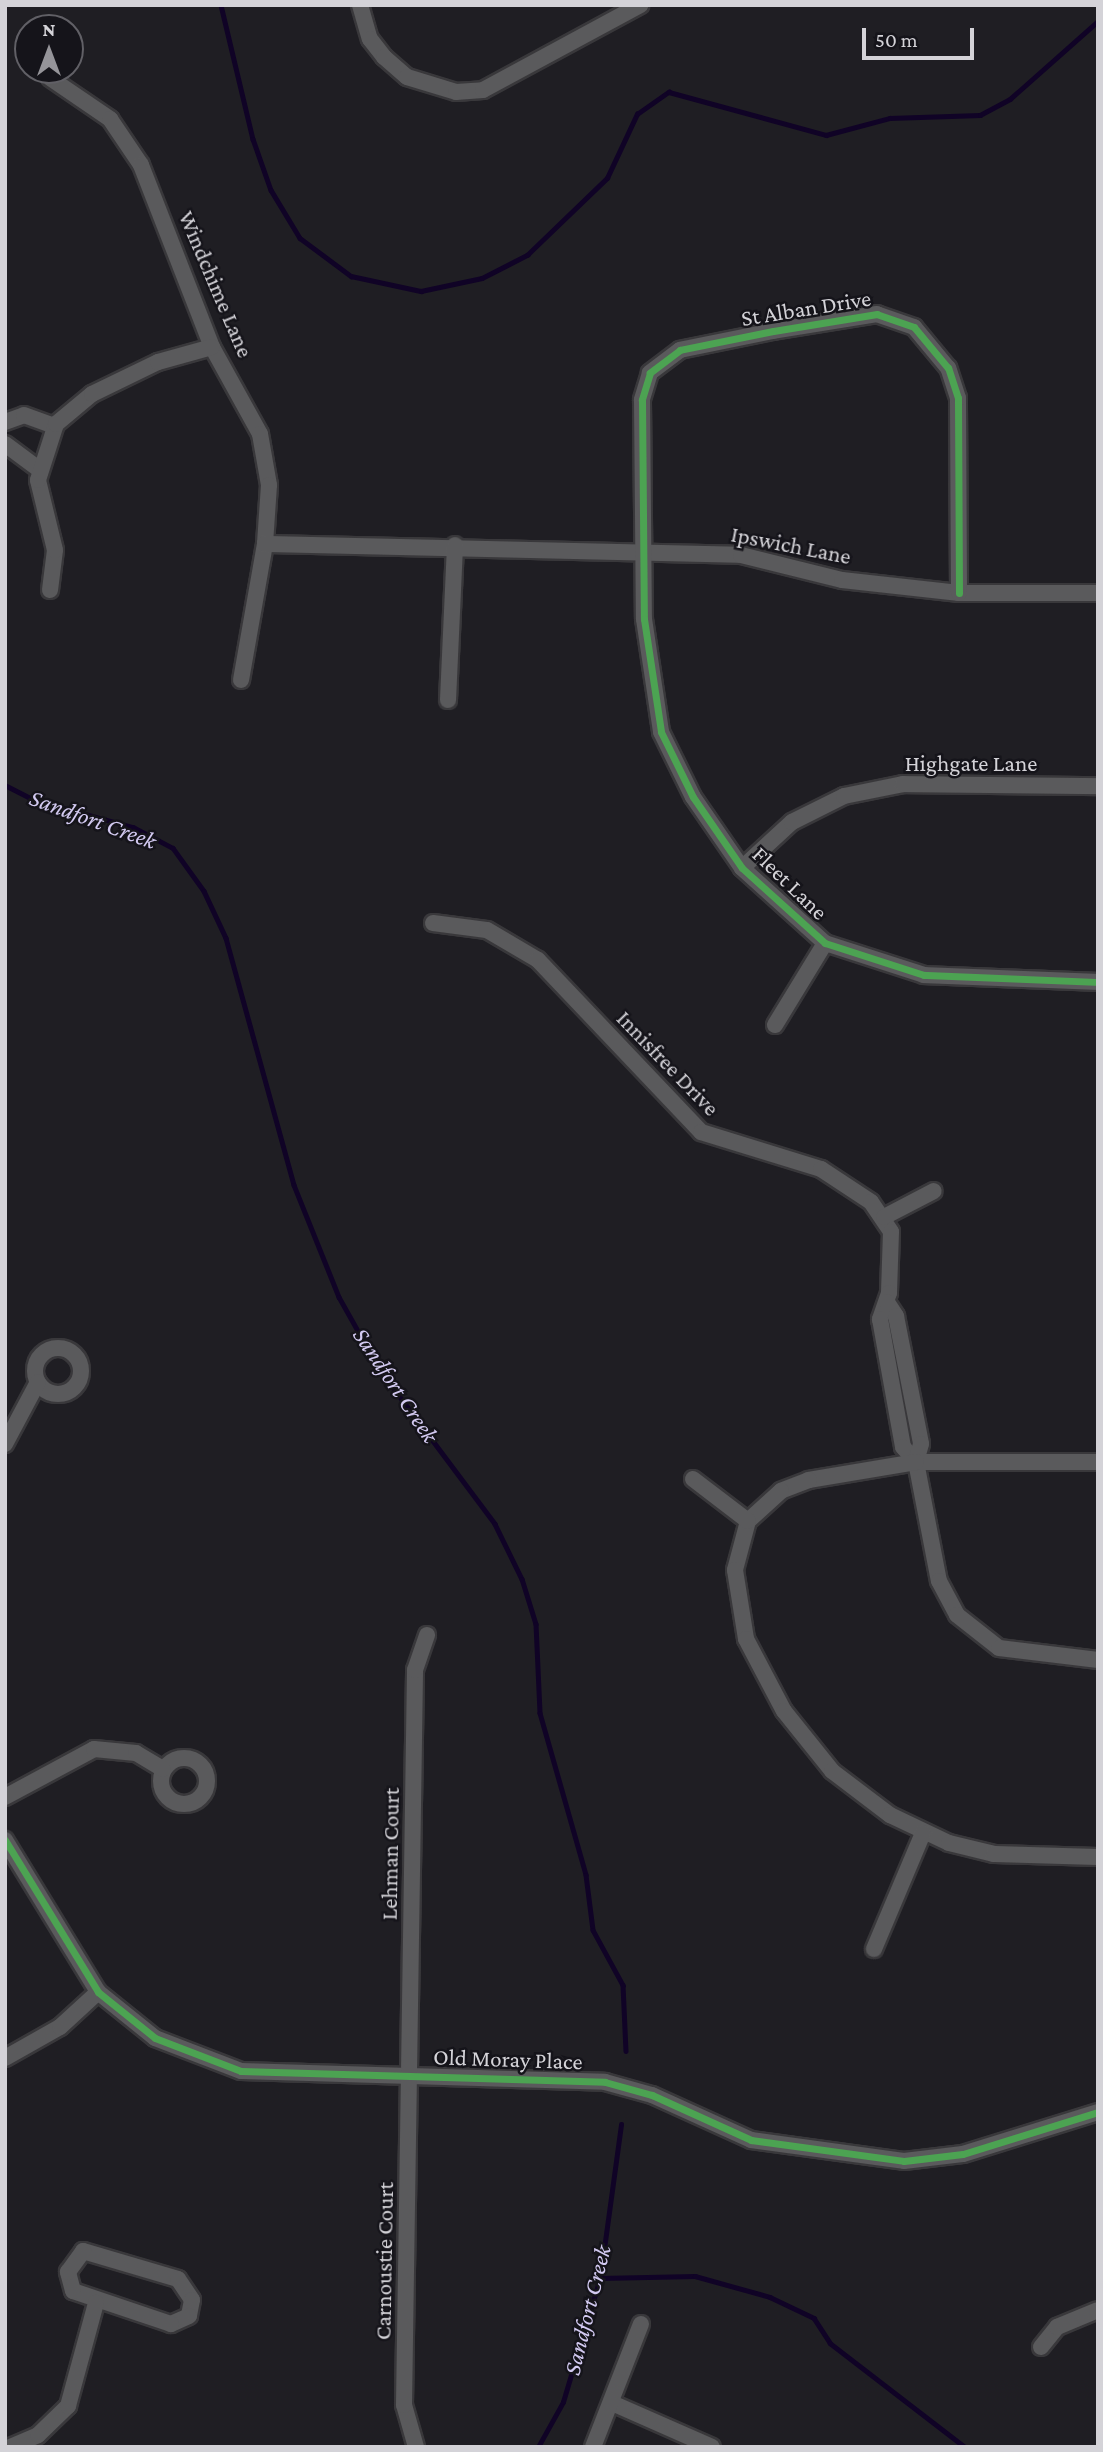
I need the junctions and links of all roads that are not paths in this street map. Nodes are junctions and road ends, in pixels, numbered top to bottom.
1 (360, 5) edge
2 (640, 5) edge
3 (59, 84) edge
4 (212, 347) junction
5 (5, 422) edge
6 (55, 426) junction
7 (5, 444) edge
8 (40, 470) junction
9 (265, 544) junction
10 (456, 545) junction
11 (645, 550) junction
12 (50, 590) dead end
13 (959, 593) junction
14 (1098, 593) edge
15 (241, 680) dead end
16 (448, 700) dead end
17 (1098, 786) edge
18 (743, 868) junction
19 (433, 923) dead end
20 (825, 943) junction
21 (1098, 982) edge
22 (775, 1025) dead end
23 (934, 1191) dead end
24 (884, 1217) junction
25 (38, 1382) dead end
26 (5, 1444) edge
27 (916, 1462) junction
28 (1098, 1462) edge
29 (693, 1479) dead end
30 (748, 1521) junction
31 (427, 1635) dead end
32 (1098, 1660) edge
33 (163, 1769) dead end
34 (5, 1797) edge
35 (923, 1833) junction
36 (5, 1840) edge
37 (1098, 1857) edge
38 (874, 1949) dead end
39 (99, 1992) junction
40 (5, 2059) edge
41 (409, 2074) junction
42 (1098, 2112) edge
43 (96, 2304) junction
44 (1098, 2310) edge
45 (641, 2324) dead end
46 (1041, 2347) dead end
47 (612, 2403) junction
48 (10, 2447) edge
49 (416, 2447) edge
50 (593, 2447) edge
51 (712, 2447) edge

1 - 2 street
3 - 4 street, Windchime Lane
4 - 6 street
4 - 9 street, Windchime Lane
5 - 6 street
6 - 8 street
7 - 8 street
8 - 12 street
9 - 10 street, Ipswich Lane
9 - 15 street, Windchime Lane
10 - 11 street, Ipswich Lane
10 - 16 street
11 - 13 street, Ipswich Lane
11 - 13 street, St Alban Drive
11 - 18 street, Fleet Lane
13 - 14 street, Ipswich Lane
17 - 18 street, Highgate Lane
18 - 20 street, Fleet Lane
19 - 24 street, Innisfree Drive
20 - 21 street, Fleet Lane
20 - 22 street
23 - 24 street
24 - 27 street
25 - 26 street
27 - 28 street
27 - 30 street
27 - 32 street
29 - 30 street
30 - 35 street
31 - 41 street, Lehman Court
33 - 34 street
35 - 37 street
35 - 38 street
36 - 39 street, Old Moray Place
39 - 40 street
39 - 41 street, Old Moray Place
41 - 42 street, Old Moray Place
41 - 49 street, Carnoustie Court
43 - 43 street
43 - 48 street
44 - 46 street
45 - 47 street
47 - 50 street
47 - 51 street

